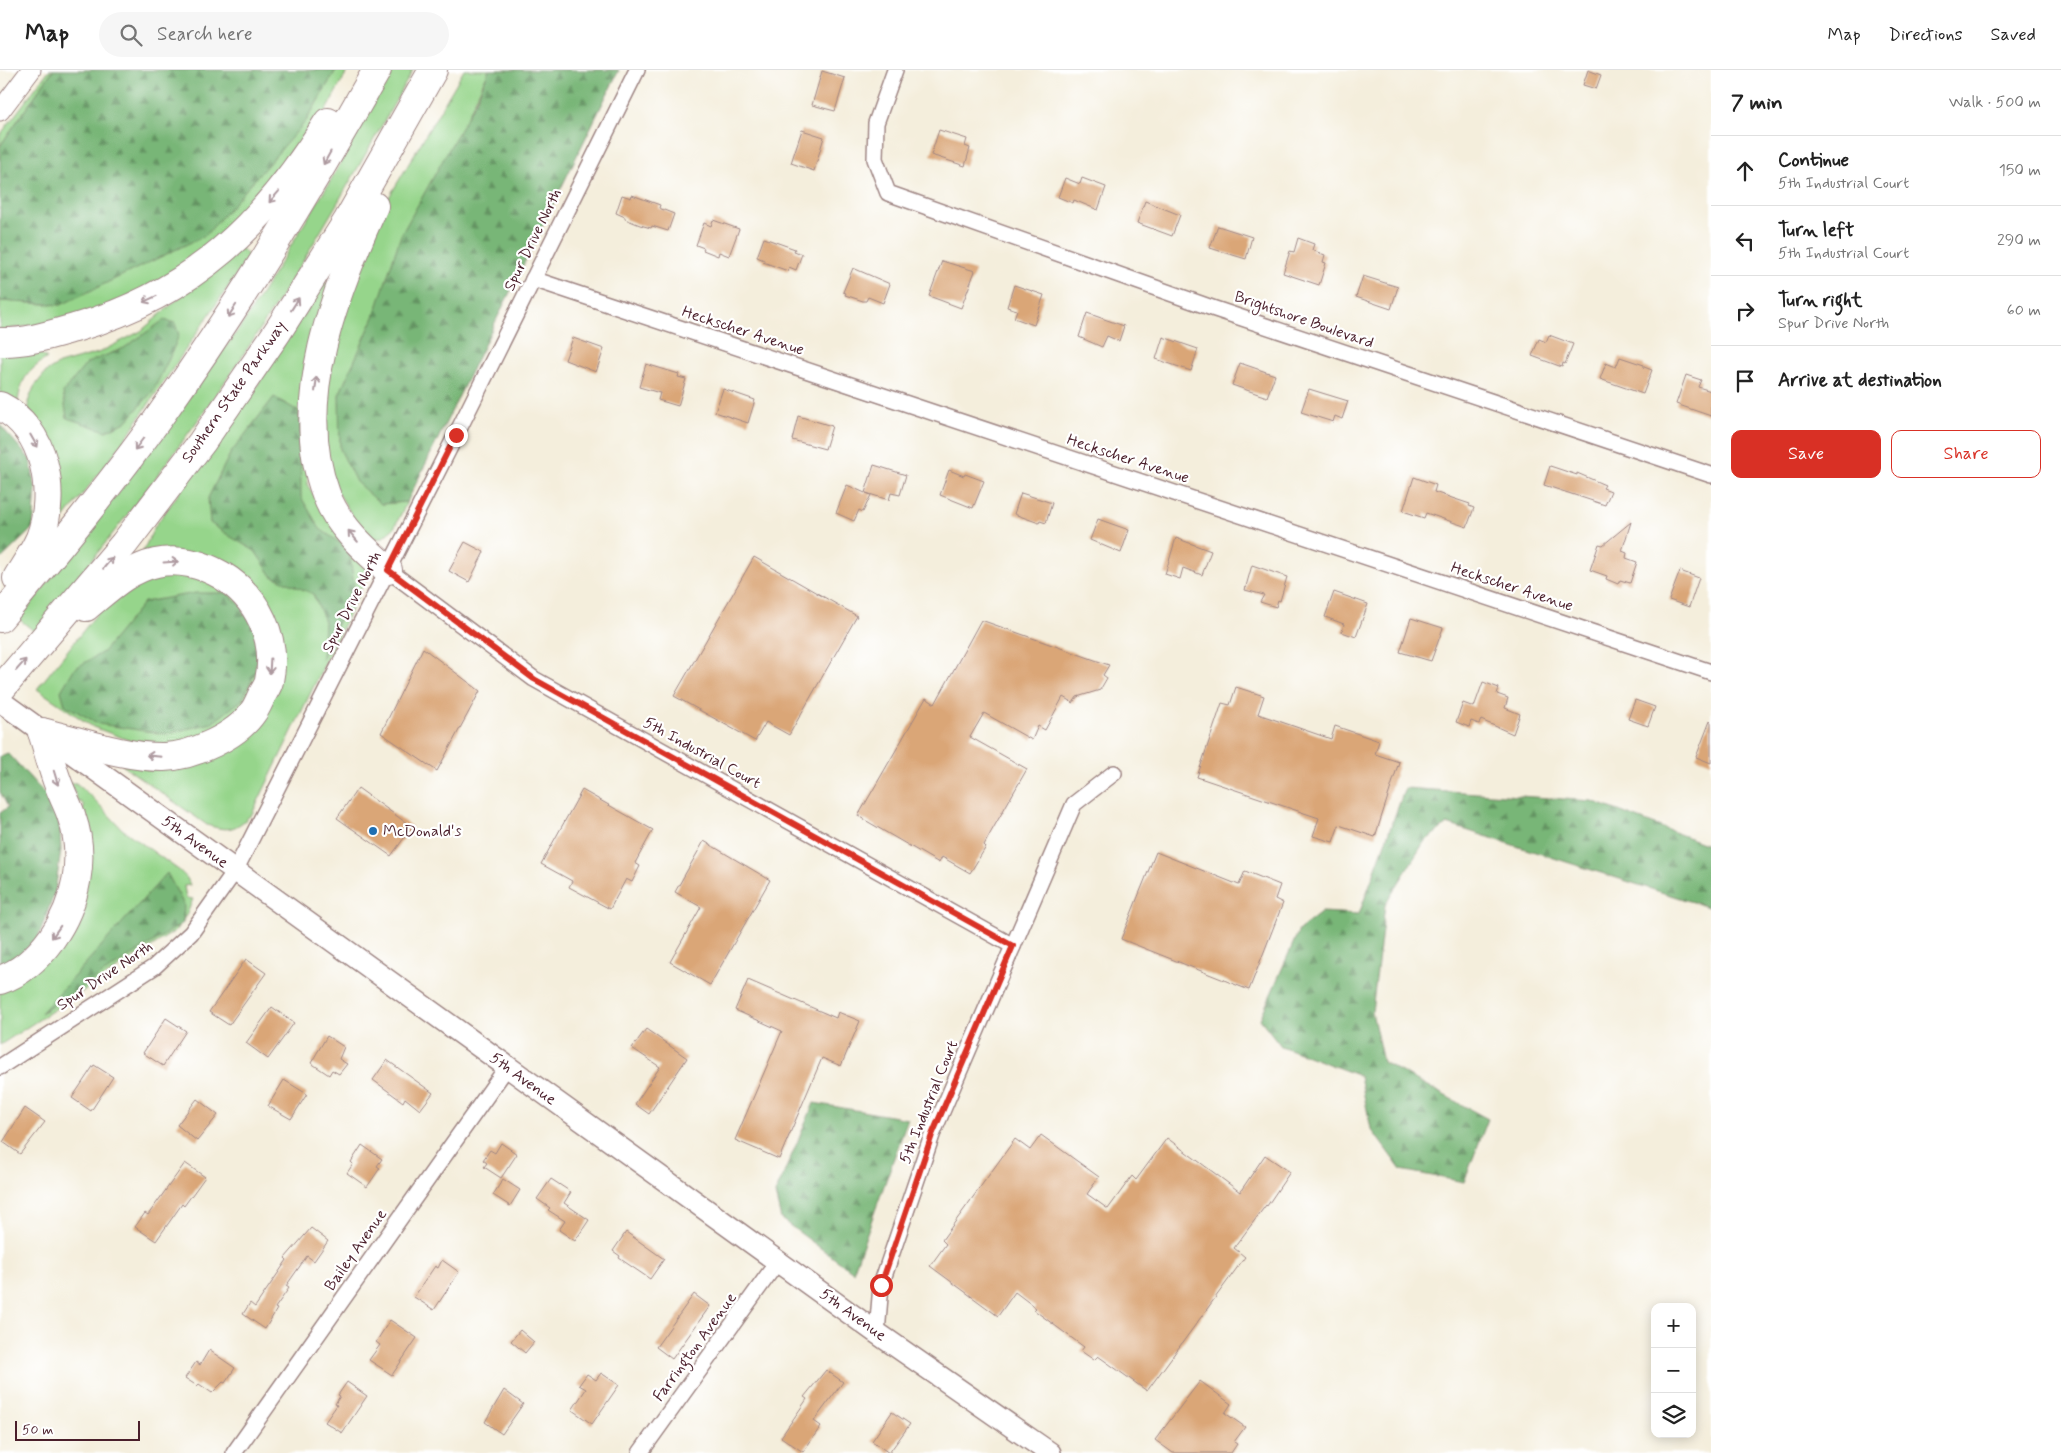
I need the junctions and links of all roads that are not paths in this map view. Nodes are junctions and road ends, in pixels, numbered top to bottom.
1 (31, 70) edge
2 (361, 70) edge
3 (377, 70) edge
4 (435, 70) edge
5 (637, 70) edge
6 (895, 70) edge
7 (0, 111) edge
8 (533, 279) junction
9 (0, 342) edge
10 (0, 406) edge
11 (1711, 475) edge
12 (388, 570) junction
13 (0, 609) edge
14 (0, 618) edge
15 (43, 641) junction
16 (1711, 672) edge
17 (0, 690) edge
18 (0, 701) edge
19 (42, 732) junction
20 (1114, 773) dead end
21 (235, 871) junction
22 (1013, 946) junction
23 (0, 980) edge
24 (0, 1067) edge
25 (507, 1067) junction
26 (778, 1261) junction
27 (877, 1333) junction
28 (234, 1453) edge
29 (640, 1453) edge
30 (1050, 1453) edge

1 - 7 street
2 -> 9 highway
3 -> 14 highway
12 -> 4 highway
15 -> 4 highway, Southern State Parkway
5 - 8 street, Spur Drive North
6 - 11 street, Brightshore Boulevard
8 - 12 street, Spur Drive North
8 - 16 street, Heckscher Avenue
10 -> 13 highway
12 - 21 street, Spur Drive North
12 - 22 street, 5th Industrial Court
17 -> 15 highway, Southern State Parkway
15 -> 19 highway
18 - 19 main road, 5th Avenue
19 - 21 main road, 5th Avenue
19 -> 23 highway
20 - 22 street, 5th Industrial Court
21 - 24 street, Spur Drive North
21 - 25 main road, 5th Avenue
22 - 27 street, 5th Industrial Court
25 - 26 main road, 5th Avenue
25 - 28 street, Bailey Avenue
26 - 27 main road, 5th Avenue
26 - 29 street, Farrington Avenue
27 - 30 main road, 5th Avenue

